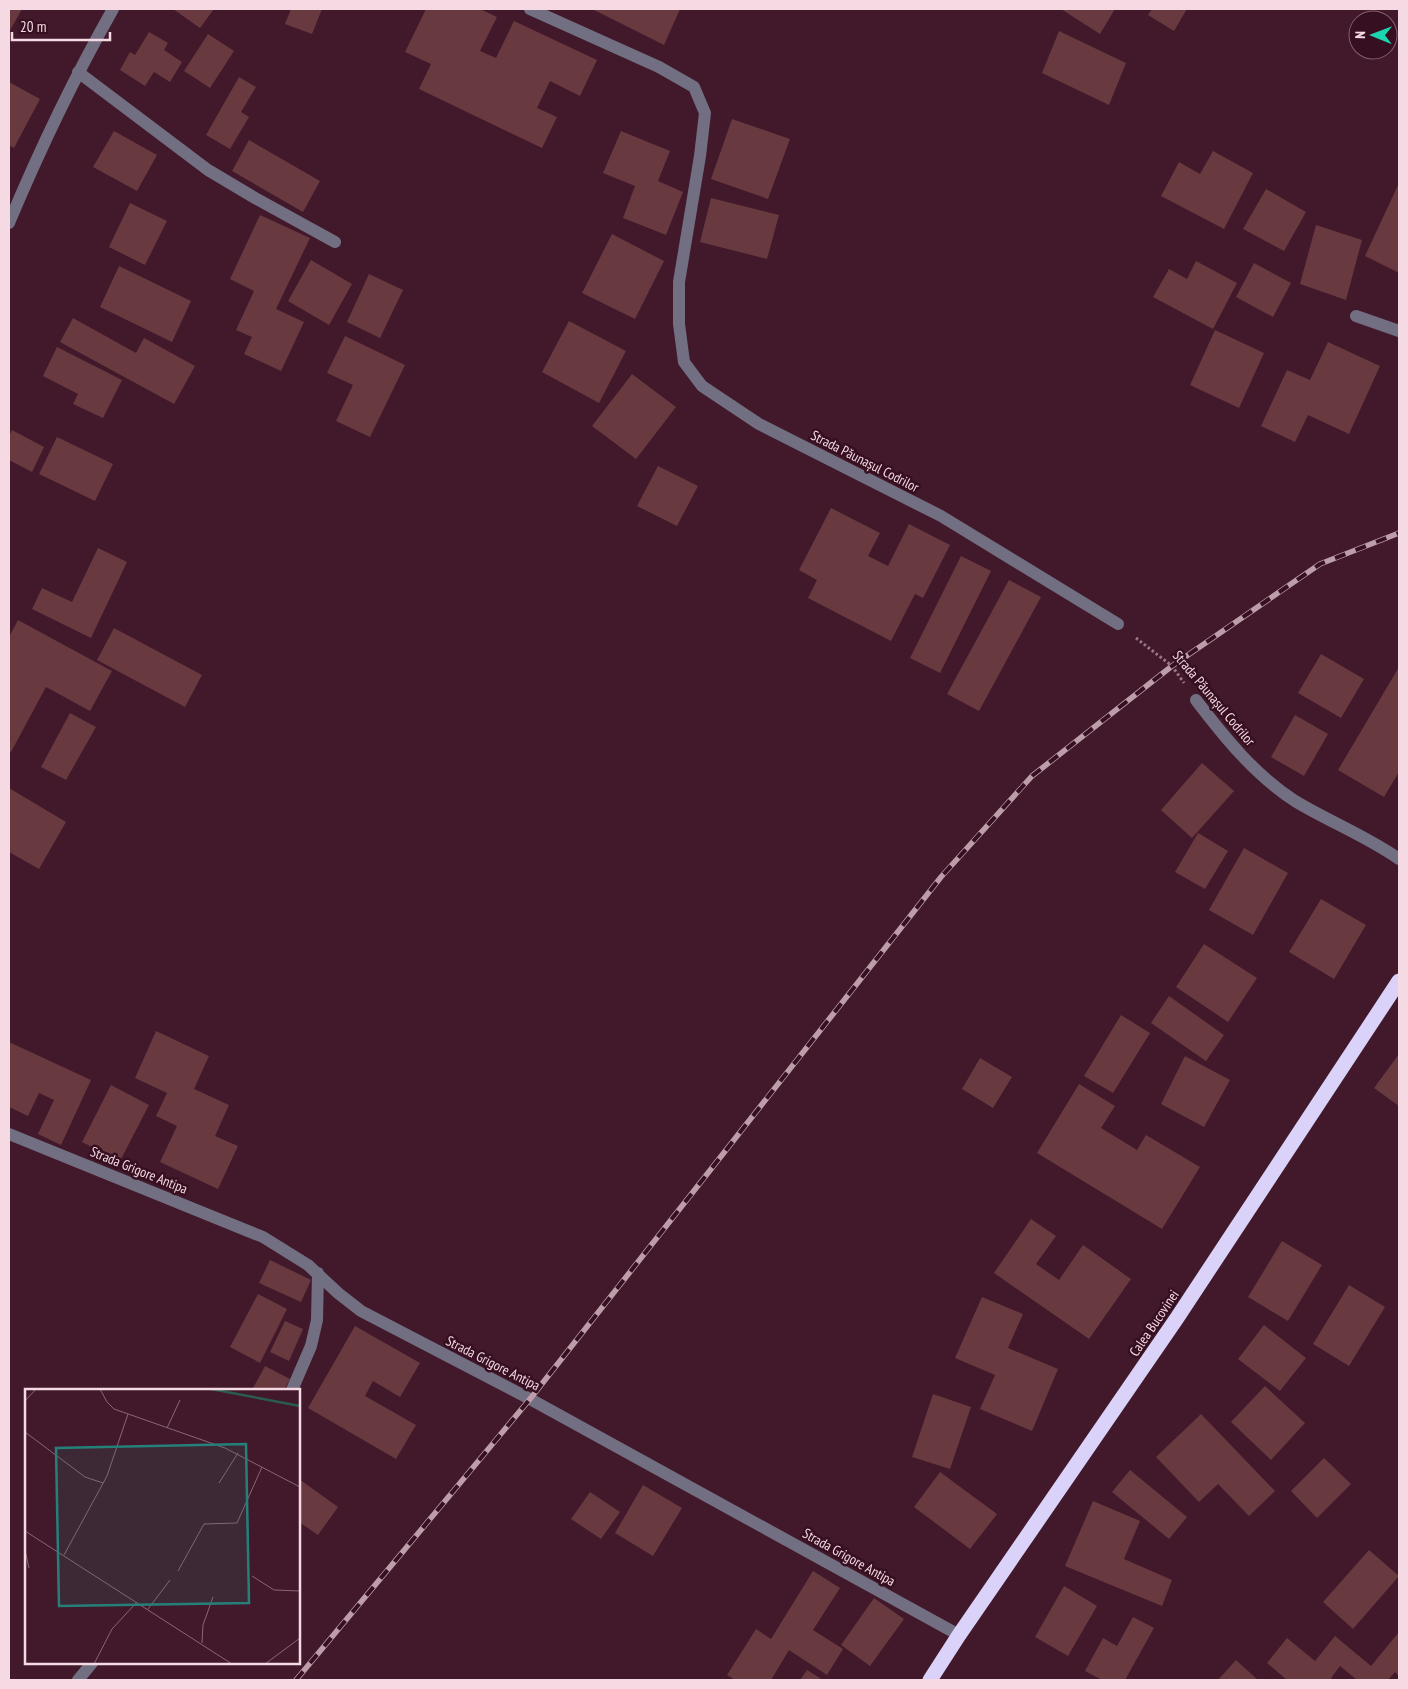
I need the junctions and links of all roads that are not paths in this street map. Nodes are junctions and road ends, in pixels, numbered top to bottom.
1 (113, 9) edge
2 (530, 9) edge
3 (78, 72) junction
4 (9, 223) edge
5 (336, 242) dead end
6 (1356, 316) dead end
7 (1399, 331) edge
8 (1118, 624) road end
9 (1196, 700) road end
10 (1399, 859) edge
11 (1399, 980) edge
12 (1394, 999) edge
13 (9, 1134) edge
14 (318, 1272) junction
15 (292, 1389) edge
16 (958, 1635) junction
17 (91, 1664) edge
18 (78, 1680) edge
19 (930, 1680) edge

1 - 3 street
2 - 8 street, Strada Păunașul Codrilor
3 - 4 street
3 - 5 street
6 - 7 street
9 - 10 street, Strada Păunașul Codrilor
11 - 12 highway, Calea Bucovinei
12 - 16 highway, Calea Bucovinei
13 - 14 street, Strada Grigore Antipa
14 - 15 street
14 - 16 street, Strada Grigore Antipa
16 - 19 highway, Calea Bucovinei
17 - 18 street

